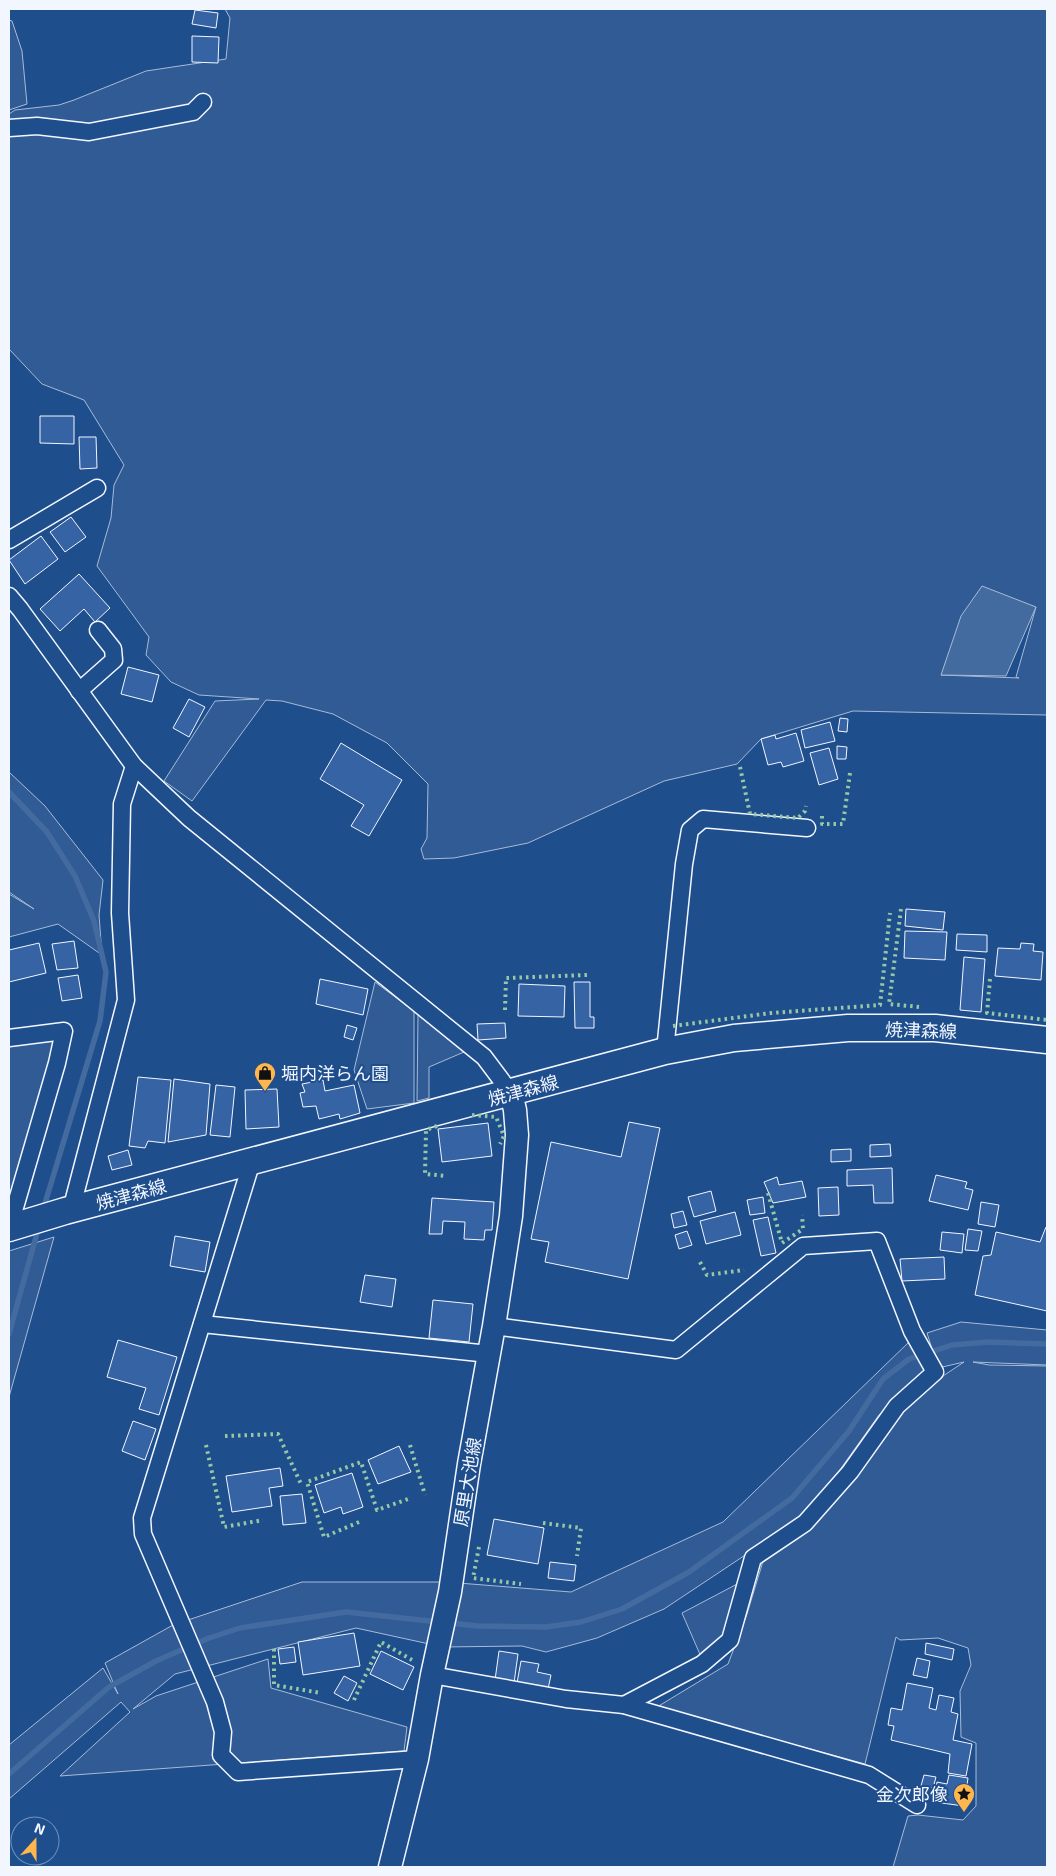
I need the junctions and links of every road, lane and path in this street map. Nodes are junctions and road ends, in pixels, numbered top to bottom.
1 (203, 102) dead end
2 (9, 128) edge
3 (97, 488) dead end
4 (9, 540) edge
5 (9, 596) edge
6 (98, 630) dead end
7 (79, 691) junction
8 (134, 766) junction
9 (807, 828) dead end
10 (9, 1038) edge
11 (1047, 1040) edge
12 (665, 1051) junction
13 (511, 1093) junction
14 (252, 1161) junction
15 (68, 1210) junction
16 (9, 1228) edge
17 (202, 1324) junction
18 (494, 1326) junction
19 (489, 1354) junction
20 (432, 1675) junction
21 (624, 1705) junction
22 (417, 1759) junction
23 (917, 1804) dead end
24 (390, 1867) edge

1 - 2 street
3 - 4 street
5 - 7 street
6 - 7 street
7 - 8 street
8 - 13 street
8 - 15 street
9 - 12 street
10 - 16 street
11 - 12 main road, 焼津森線
12 - 13 main road, 焼津森線
13 - 14 main road, 焼津森線
13 - 18 main road, 原里大池線
14 - 15 main road, 焼津森線
14 - 17 street
15 - 16 main road, 焼津森線
17 - 19 street
17 - 22 street
18 - 19 main road, 原里大池線
18 - 21 street
19 - 20 main road, 原里大池線
20 - 21 street
20 - 22 main road, 原里大池線
21 - 23 street
22 - 24 main road, 原里大池線

